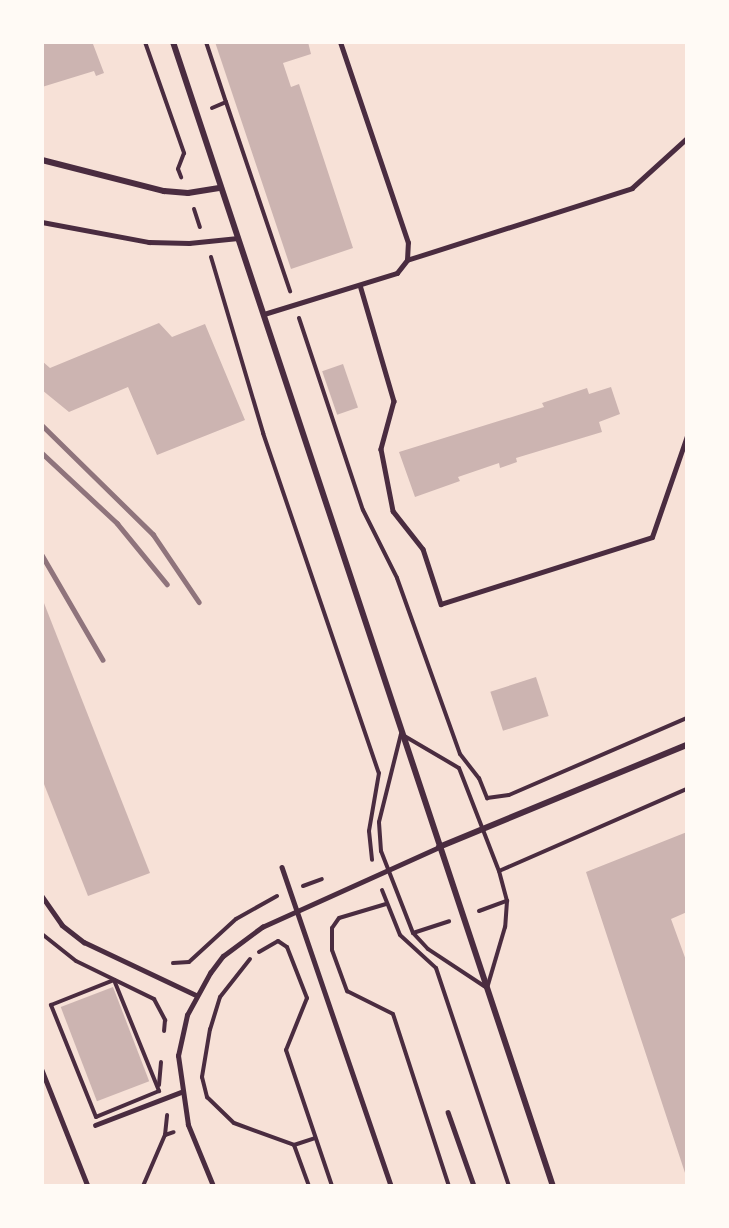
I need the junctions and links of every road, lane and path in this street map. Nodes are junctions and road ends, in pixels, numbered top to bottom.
1 (145, 42) edge
2 (173, 42) edge
3 (206, 42) edge
4 (340, 42) edge
5 (226, 102) junction
6 (197, 114) junction
7 (175, 123) junction
8 (687, 138) edge
9 (42, 160) edge
10 (221, 188) junction
11 (188, 193) junction
12 (42, 222) edge
13 (238, 238) junction
14 (205, 242) junction
15 (407, 260) junction
16 (360, 285) junction
17 (295, 305) junction
18 (264, 314) junction
19 (687, 436) edge
20 (687, 718) edge
21 (687, 745) edge
22 (687, 789) edge
23 (439, 847) junction
24 (282, 867) dead end
25 (499, 871) dead end
26 (376, 874) junction
27 (42, 896) edge
28 (386, 904) junction
29 (297, 912) junction
30 (42, 934) edge
31 (114, 980) junction
32 (196, 995) junction
33 (163, 1042) dead end
34 (162, 1052) dead end
35 (42, 1070) edge
36 (159, 1091) junction
37 (181, 1092) junction
38 (161, 1100) junction
39 (448, 1112) dead end
40 (95, 1125) dead end
41 (188, 1125) junction
42 (165, 1135) junction
43 (315, 1137) junction
44 (294, 1145) junction
45 (88, 1186) edge
46 (143, 1186) edge
47 (213, 1186) edge
48 (309, 1186) edge
49 (332, 1186) edge
50 (391, 1186) edge
51 (450, 1186) edge
52 (473, 1186) edge
53 (509, 1186) edge
54 (553, 1186) edge

1 - 7 path
2 - 6 street
3 - 5 path
4 - 15 lane
5 - 6 path
5 - 17 path
6 - 7 path
6 - 10 street
7 - 11 path
8 - 15 lane
9 - 11 street
10 - 11 street
10 - 13 street
11 - 14 path
12 - 14 lane
13 - 14 lane
13 - 18 street
14 - 26 path
15 - 16 lane
16 - 17 lane
16 - 19 lane
17 - 18 lane
17 - 20 path
18 - 23 street
21 - 23 street
22 - 25 path
23 - 26 lane
23 - 54 street
24 - 29 lane
26 - 28 path
26 - 29 lane
27 - 32 lane
28 - 51 path
28 - 53 path
29 - 32 lane
29 - 50 lane
30 - 31 path
31 - 33 path
31 - 36 path
31 - 36 path
32 - 37 lane
34 - 36 path
35 - 45 lane
36 - 38 path
37 - 38 lane
37 - 41 lane
38 - 40 lane
38 - 42 path
39 - 52 lane
41 - 42 path
41 - 47 lane
42 - 46 path
43 - 44 path
43 - 44 path
43 - 49 path
44 - 48 path

